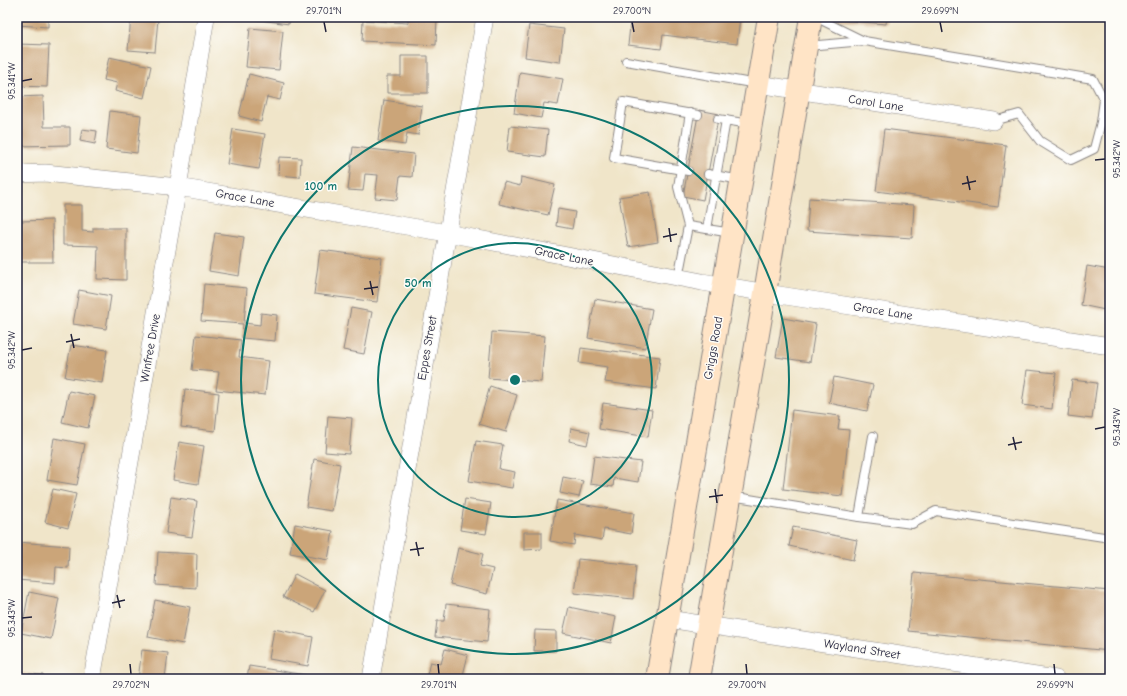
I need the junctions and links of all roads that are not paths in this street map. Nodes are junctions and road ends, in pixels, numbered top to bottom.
1 (206, 17) edge
2 (485, 17) edge
3 (769, 17) edge
4 (811, 17) edge
5 (815, 17) edge
6 (864, 41) junction
7 (805, 46) junction
8 (626, 61) dead end
9 (758, 84) junction
10 (798, 91) junction
11 (994, 121) joint
12 (751, 124) junction
13 (684, 170) junction
14 (17, 174) edge
15 (712, 175) junction
16 (742, 180) junction
17 (178, 187) junction
18 (688, 226) junction
19 (707, 229) junction
20 (447, 233) junction
21 (732, 233) junction
22 (678, 278) junction
23 (724, 286) junction
24 (765, 293) junction
25 (1110, 346) edge
26 (873, 436) dead end
27 (730, 496) junction
28 (859, 517) junction
29 (1110, 538) edge
30 (668, 619) junction
31 (708, 625) junction
32 (92, 679) edge
33 (371, 679) edge
34 (657, 679) edge
35 (699, 679) edge
36 (1056, 679) edge

1 - 17 street, Winfree Drive
2 - 20 street, Eppes Street
3 - 9 main road, Griggs Road
4 - 7 main road
5 - 6 lane
6 - 7 lane
6 - 11 lane
7 - 10 main road
8 - 9 lane
9 - 10 street, Carol Lane
9 - 12 main road, Griggs Road
10 - 11 street, Carol Lane
10 - 24 main road
12 - 15 lane
12 - 16 main road, Griggs Road
13 - 13 lane
13 - 18 lane
14 - 17 street, Grace Lane
15 - 16 lane
15 - 19 lane
16 - 21 main road, Griggs Road
17 - 20 street, Grace Lane
17 - 32 street, Winfree Drive
18 - 19 lane
18 - 22 lane
19 - 21 lane
20 - 22 street, Grace Lane
20 - 33 street, Eppes Street
21 - 23 main road, Griggs Road
22 - 23 street, Grace Lane
23 - 24 street, Grace Lane
23 - 30 main road, Griggs Road
24 - 25 street, Grace Lane
24 - 27 main road
26 - 28 lane
27 - 28 lane
27 - 31 main road
28 - 29 lane
30 - 31 street, Wayland Street
30 - 34 main road, Griggs Road
31 - 35 main road
31 - 36 street, Wayland Street

